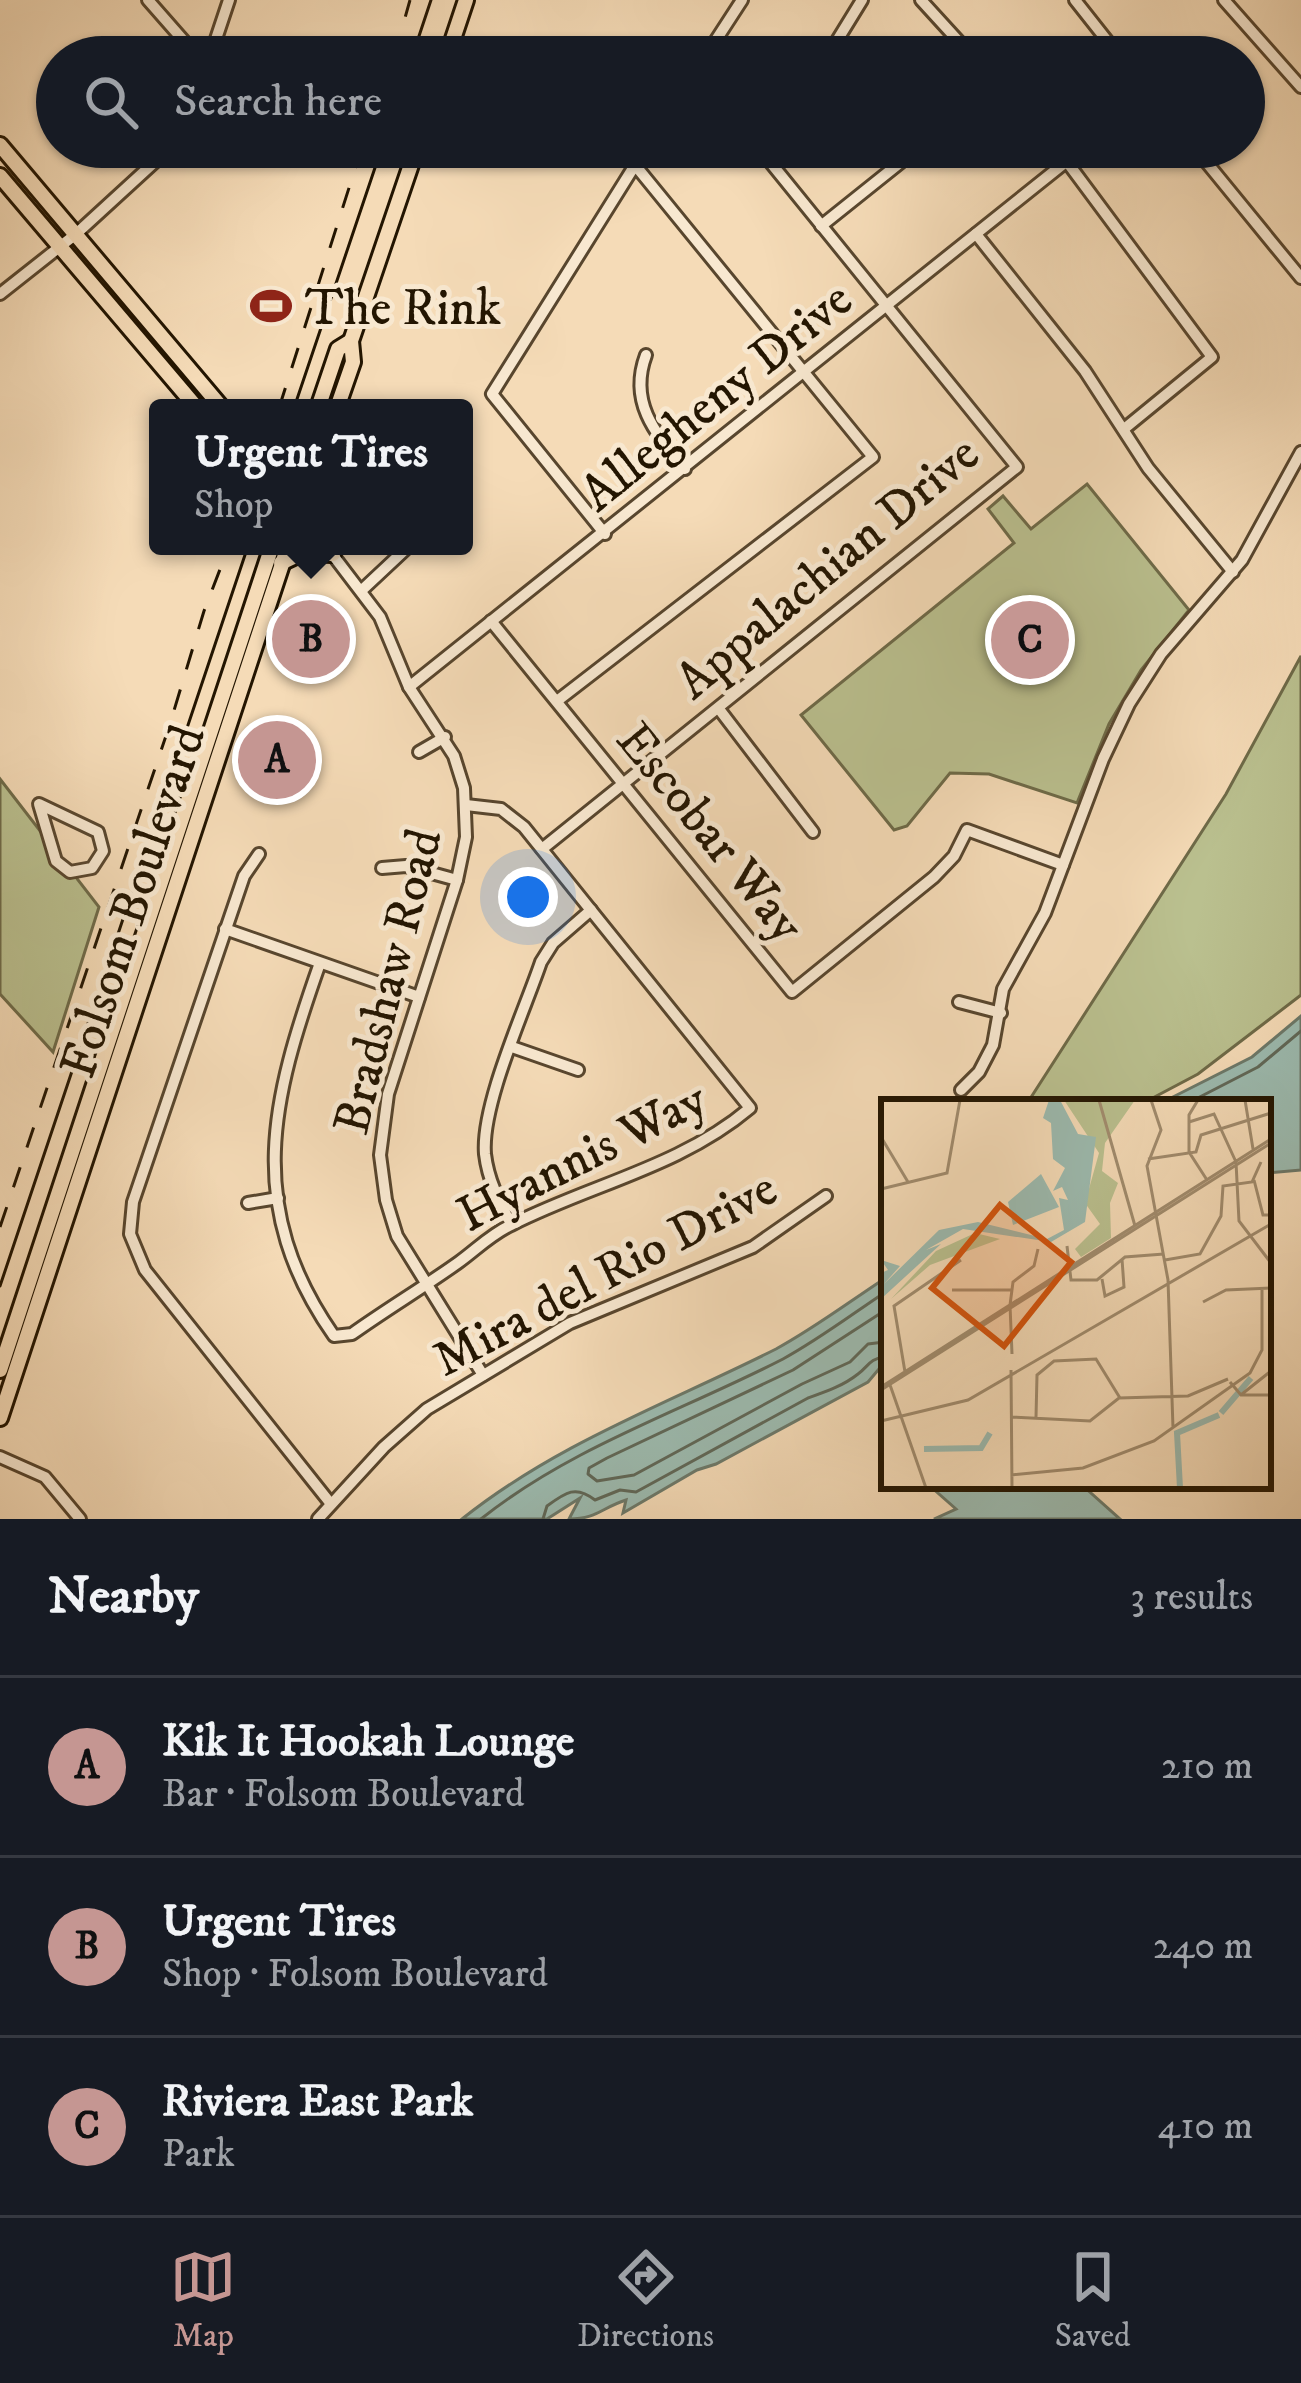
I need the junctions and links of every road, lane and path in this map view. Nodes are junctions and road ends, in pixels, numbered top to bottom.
1 (148, 0) edge
2 (229, 0) edge
3 (466, 0) edge
4 (742, 0) edge
5 (862, 0) edge
6 (921, 0) edge
7 (1075, 0) edge
8 (1224, 0) edge
9 (180, 36) edge
10 (217, 36) edge
11 (454, 36) edge
12 (719, 36) edge
13 (840, 36) edge
14 (954, 36) edge
15 (1103, 36) edge
16 (1256, 36) edge
17 (1265, 46) edge
18 (1301, 87) edge
19 (0, 145) edge
20 (149, 168) edge
21 (410, 168) edge
22 (633, 168) edge
23 (637, 168) edge
24 (775, 168) edge
25 (894, 168) edge
26 (1057, 168) edge
27 (1073, 168) edge
28 (1211, 168) edge
29 (0, 176) edge
30 (821, 226) junction
31 (76, 234) junction
32 (976, 234) junction
33 (63, 246) junction
34 (1301, 278) edge
35 (0, 294) edge
36 (886, 307) junction
37 (351, 341) junction
38 (646, 355) dead end
39 (804, 373) junction
40 (190, 399) edge
41 (215, 399) edge
42 (321, 399) edge
43 (340, 399) edge
44 (1124, 429) junction
45 (1301, 452) edge
46 (685, 469) junction
47 (605, 534) junction
48 (269, 555) edge
49 (285, 555) edge
50 (298, 555) edge
51 (334, 555) edge
52 (399, 555) edge
53 (281, 563) junction
54 (1233, 572) junction
55 (362, 590) junction
56 (491, 621) junction
57 (409, 688) junction
58 (556, 701) junction
59 (719, 709) junction
60 (445, 737) junction
61 (419, 752) dead end
62 (623, 784) junction
63 (466, 805) junction
64 (77, 822) joint
65 (813, 832) dead end
66 (542, 849) junction
67 (259, 854) dead end
68 (1063, 865) junction
69 (382, 868) dead end
70 (457, 880) junction
71 (591, 910) junction
72 (225, 929) junction
73 (320, 962) junction
74 (419, 997) junction
75 (959, 1002) dead end
76 (1001, 1012) junction
77 (512, 1047) junction
78 (578, 1070) dead end
79 (961, 1090) dead end
80 (826, 1196) dead end
81 (278, 1198) junction
82 (56, 1203) junction
83 (248, 1203) dead end
84 (512, 1224) junction
85 (46, 1279) junction
86 (424, 1284) junction
87 (0, 1370) edge
88 (483, 1375) junction
89 (0, 1418) edge
90 (0, 1457) edge
91 (332, 1504) junction
92 (80, 1519) edge
93 (318, 1519) edge

1 - 9 street
2 - 10 street
3 - 11 main road
4 - 12 street
5 - 13 street
6 - 14 street
7 - 15 street
8 - 16 street
17 - 18 street
19 - 31 main road
20 - 31 street
21 - 37 main road
22 - 47 street
23 - 39 street
24 - 30 street, Appalachian Drive
25 - 30 street
26 - 32 street, Allegheny Drive
27 - 44 street
28 - 34 street
29 - 33 main road
30 - 36 street, Appalachian Drive
31 - 33 street
31 - 41 main road
32 - 36 street, Allegheny Drive
32 - 44 street
33 - 35 street
33 - 40 main road
36 - 39 street, Allegheny Drive
36 - 59 street, Appalachian Drive
37 - 42 main road
37 - 43 main road
38 - 46 street
39 - 46 street, Allegheny Drive
39 - 58 street
44 - 54 street
45 - 54 street
46 - 47 street, Allegheny Drive
47 - 56 street, Allegheny Drive
48 - 82 main road, Folsom Boulevard
49 - 53 main road, Folsom Boulevard
50 - 53 main road
51 - 55 street, Bradshaw Road
52 - 55 street
53 - 85 main road, Folsom Boulevard
54 - 68 street
55 - 57 street, Bradshaw Road
56 - 57 street, Allegheny Drive
56 - 58 street, Escobar Way
57 - 60 street, Bradshaw Road
58 - 62 street, Escobar Way
59 - 62 street, Appalachian Drive
59 - 65 street
60 - 61 street
60 - 63 street, Bradshaw Road
62 - 66 street, Appalachian Drive
62 - 68 street, Escobar Way
63 - 66 street, Hyannis Way
63 - 70 street, Bradshaw Road
64 - 64 street
66 - 71 street, Hyannis Way
67 - 72 street
68 - 76 street
69 - 70 street
70 - 74 street, Bradshaw Road
71 - 77 street
71 - 84 street, Hyannis Way
72 - 73 street
72 - 91 street
73 - 74 street
73 - 81 street, Hyannis Way
74 - 86 street, Bradshaw Road
75 - 76 street
76 - 79 street
77 - 78 street
77 - 84 street
80 - 88 street, Mira del Rio Drive
81 - 83 street
81 - 86 street, Hyannis Way
82 - 85 main road
82 - 87 main road, Folsom Boulevard
84 - 86 street, Hyannis Way
85 - 89 main road, Folsom Boulevard
86 - 88 street, Bradshaw Road
88 - 91 street, Mira del Rio Drive
90 - 92 street
91 - 93 street, Mira del Rio Drive

